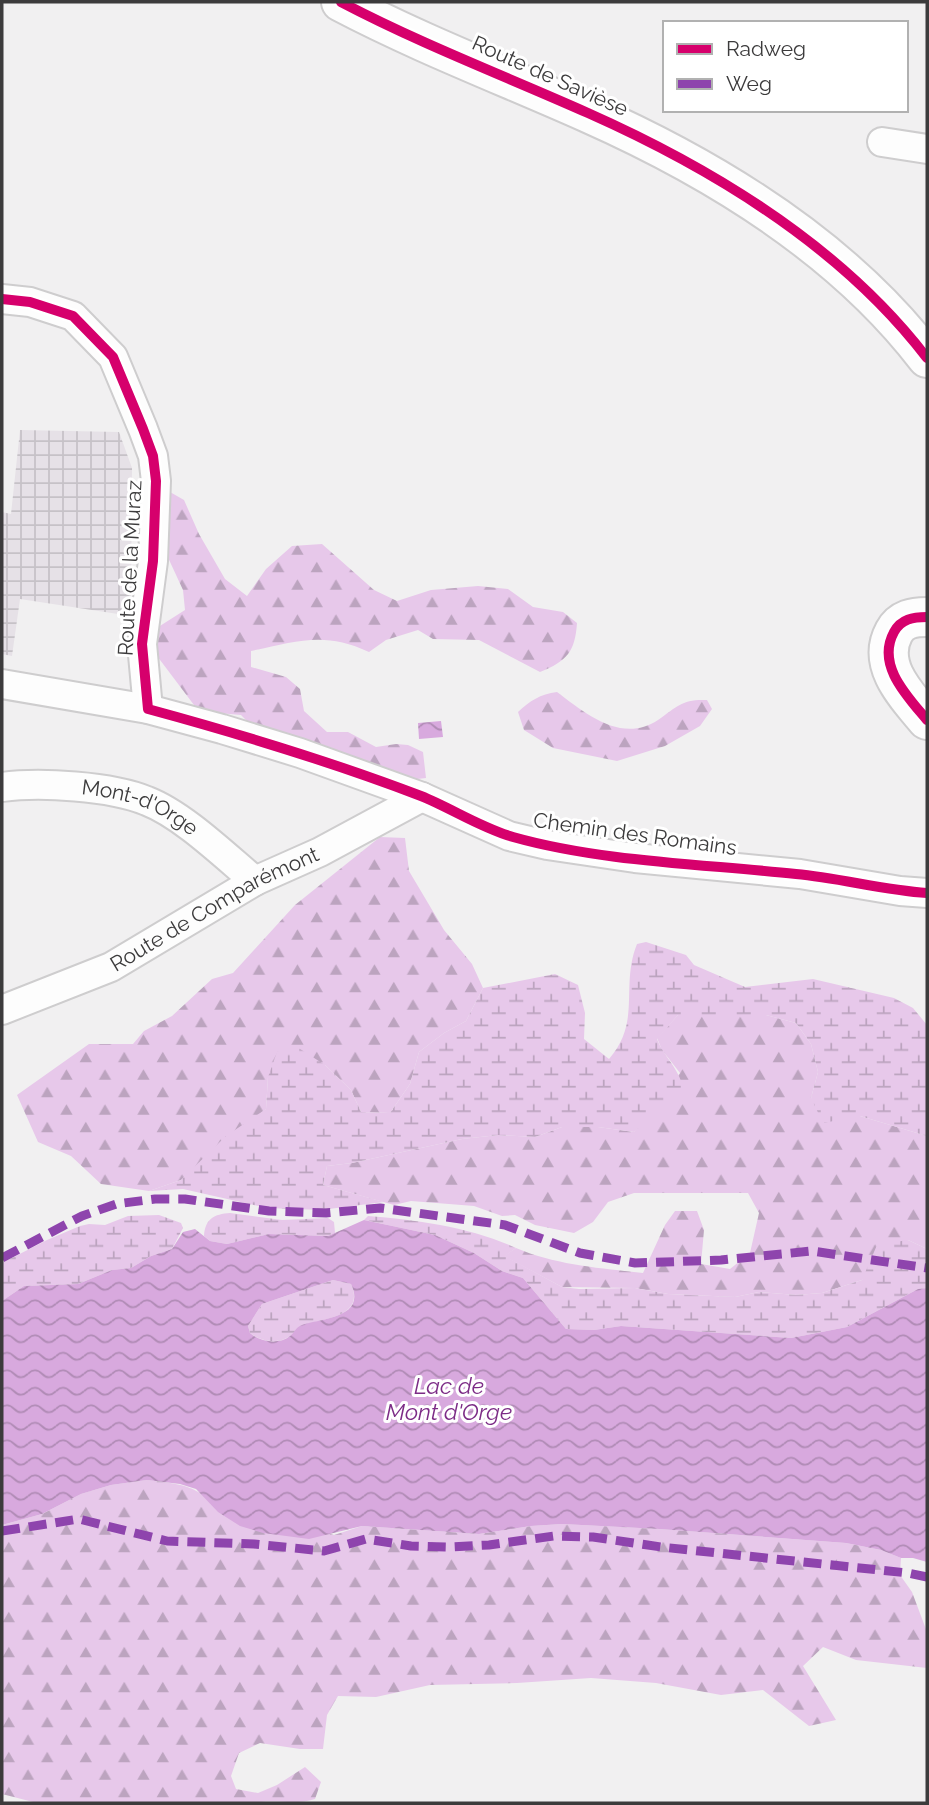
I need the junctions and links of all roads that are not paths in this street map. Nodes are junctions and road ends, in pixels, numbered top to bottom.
1 (341, 2) edge
2 (882, 142) dead end
3 (927, 149) edge
4 (2, 299) edge
5 (927, 358) edge
6 (927, 617) edge
7 (2, 684) edge
8 (148, 709) junction
9 (927, 720) edge
10 (2, 787) edge
11 (422, 797) junction
12 (255, 881) junction
13 (927, 893) edge
14 (2, 1010) edge

1 - 5 street, Route de Savièse
2 - 3 street
4 - 8 street, Route de la Muraz
6 - 9 street
7 - 8 street, Chemin des Romains
8 - 11 street, Chemin des Romains
10 - 12 street, Mont-d'Orge
11 - 12 street, Route de Comparémont
11 - 13 street, Chemin des Romains
12 - 14 street, Route de Comparémont

